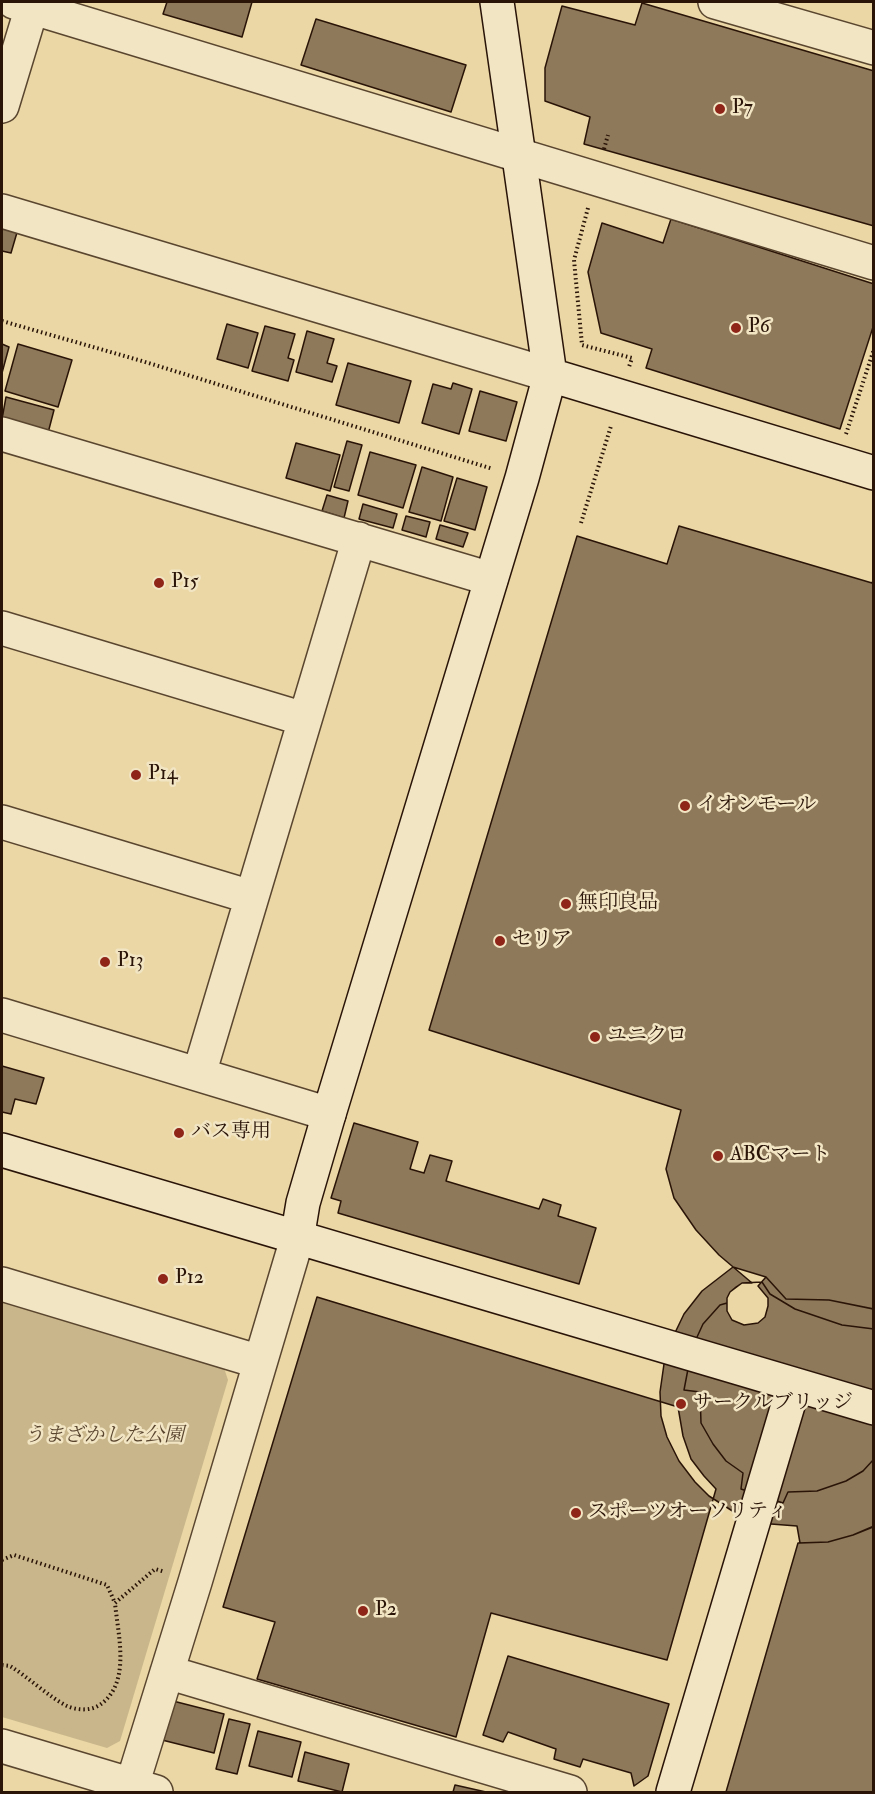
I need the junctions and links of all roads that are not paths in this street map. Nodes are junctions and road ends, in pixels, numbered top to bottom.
1 (497, 2) edge
2 (715, 2) edge
3 (23, 4) edge
4 (873, 48) edge
5 (2, 106) edge
6 (518, 155) junction
7 (2, 211) edge
8 (873, 263) edge
9 (550, 375) junction
10 (2, 434) edge
11 (873, 473) edge
12 (359, 539) junction
13 (491, 579) junction
14 (2, 628) edge
15 (304, 719) junction
16 (2, 822) edge
17 (251, 897) junction
18 (2, 1015) edge
19 (199, 1074) junction
20 (329, 1114) junction
21 (2, 1150) edge
22 (297, 1239) junction
23 (2, 1284) edge
24 (260, 1362) junction
25 (794, 1385) junction
26 (873, 1407) edge
27 (167, 1672) junction
28 (2, 1746) edge
29 (144, 1789) edge
30 (570, 1792) edge
31 (673, 1792) edge

1 - 6 street
2 - 4 street
3 - 5 street
3 - 6 street
6 - 8 street
6 - 9 street
7 - 9 street
9 - 11 street
9 - 13 street
10 - 12 street
12 - 13 street
12 - 15 street
13 - 20 street
14 - 15 street
15 - 17 street
16 - 17 street
17 - 19 street
18 - 19 street
19 - 20 street
20 - 22 street
21 - 22 street
22 - 24 street
22 - 25 street
23 - 24 street
24 - 27 street
25 - 26 street
25 - 31 street
27 - 29 street
27 - 30 street
28 - 29 street

